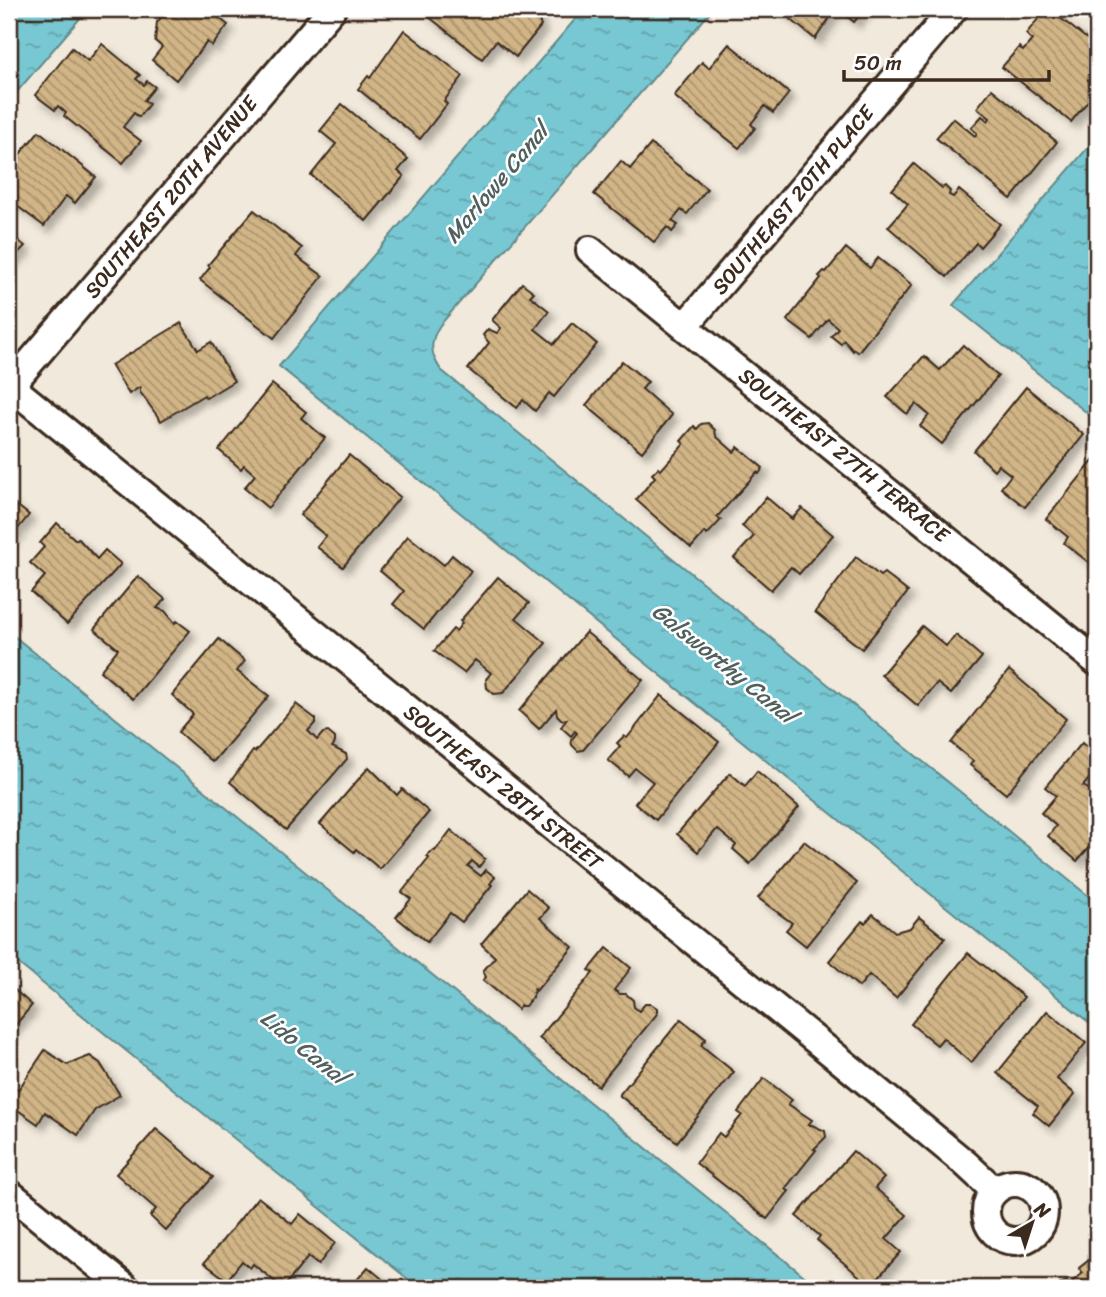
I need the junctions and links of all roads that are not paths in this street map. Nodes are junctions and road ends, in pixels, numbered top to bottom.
1 (332, 9) edge
2 (954, 9) edge
3 (590, 250) dead end
4 (685, 326) junction
5 (9, 386) edge
6 (1097, 662) edge
7 (995, 1191) dead end
8 (9, 1193) edge
9 (126, 1288) edge

1 - 5 street, SOUTHEAST 20TH AVENUE
2 - 4 street, SOUTHEAST 20TH PLACE
3 - 4 street, SOUTHEAST 27TH TERRACE
4 - 6 street, SOUTHEAST 27TH TERRACE
5 - 7 street, SOUTHEAST 28TH STREET
8 - 9 street

